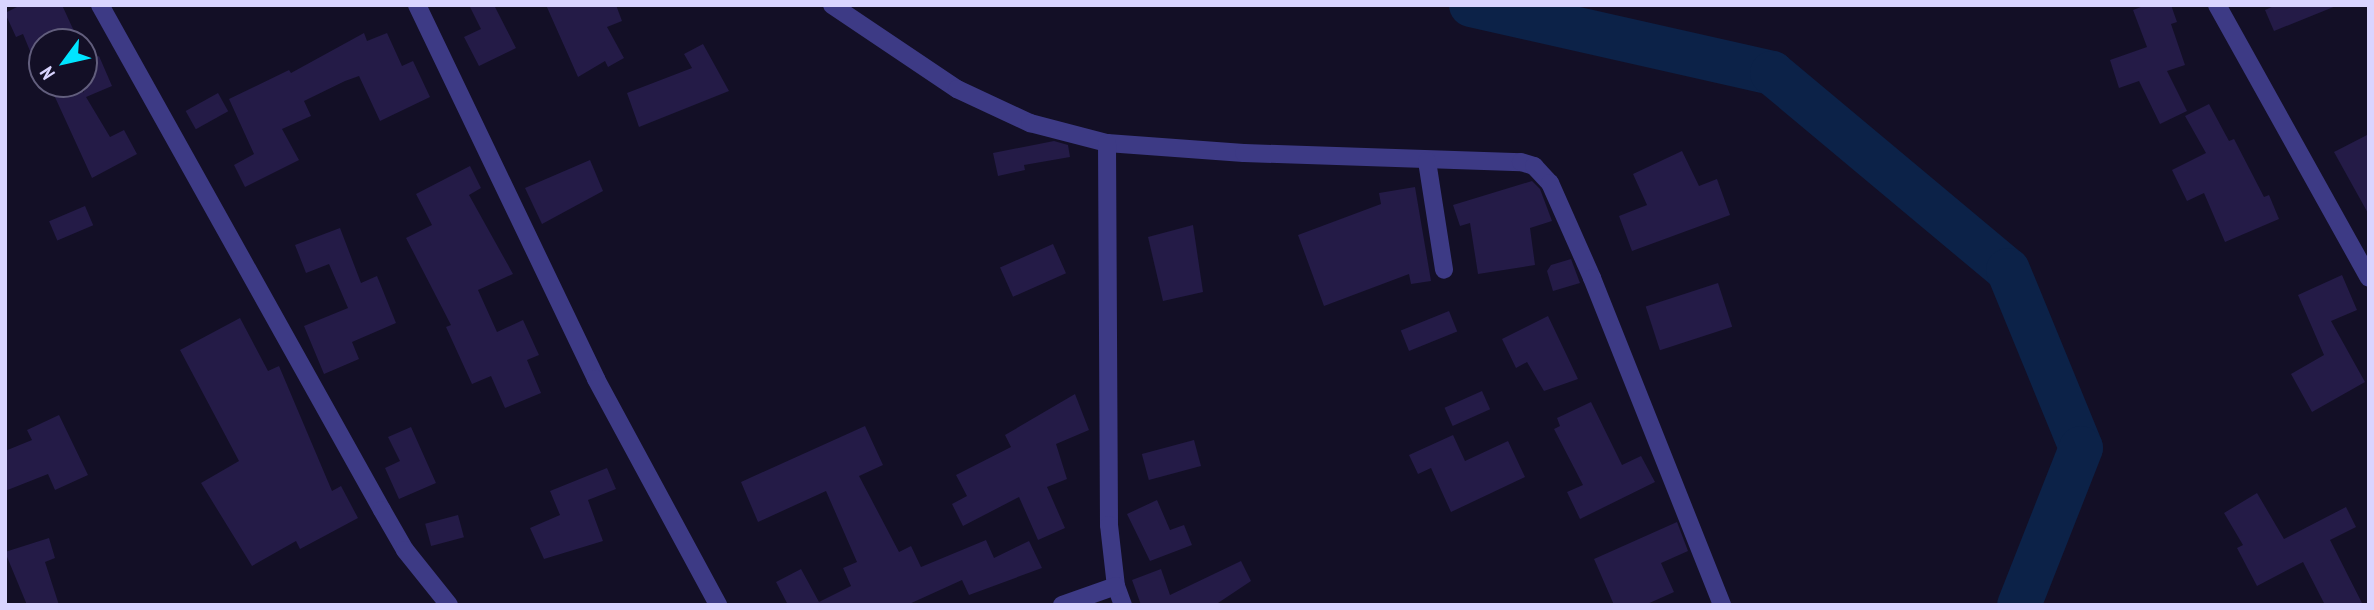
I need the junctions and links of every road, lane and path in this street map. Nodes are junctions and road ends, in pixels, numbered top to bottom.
1 (100, 5) edge
2 (417, 5) edge
3 (832, 5) edge
4 (2217, 5) edge
5 (1107, 143) junction
6 (1427, 161) junction
7 (1444, 270) dead end
8 (2369, 278) edge
9 (1116, 586) junction
10 (449, 605) edge
11 (718, 605) edge
12 (1062, 605) edge
13 (1123, 605) edge
14 (1722, 605) edge

1 - 10 street
2 - 11 street
3 - 5 street
4 - 8 street
5 - 6 street
5 - 9 street
6 - 7 street
6 - 14 street
9 - 12 street
9 - 13 street

